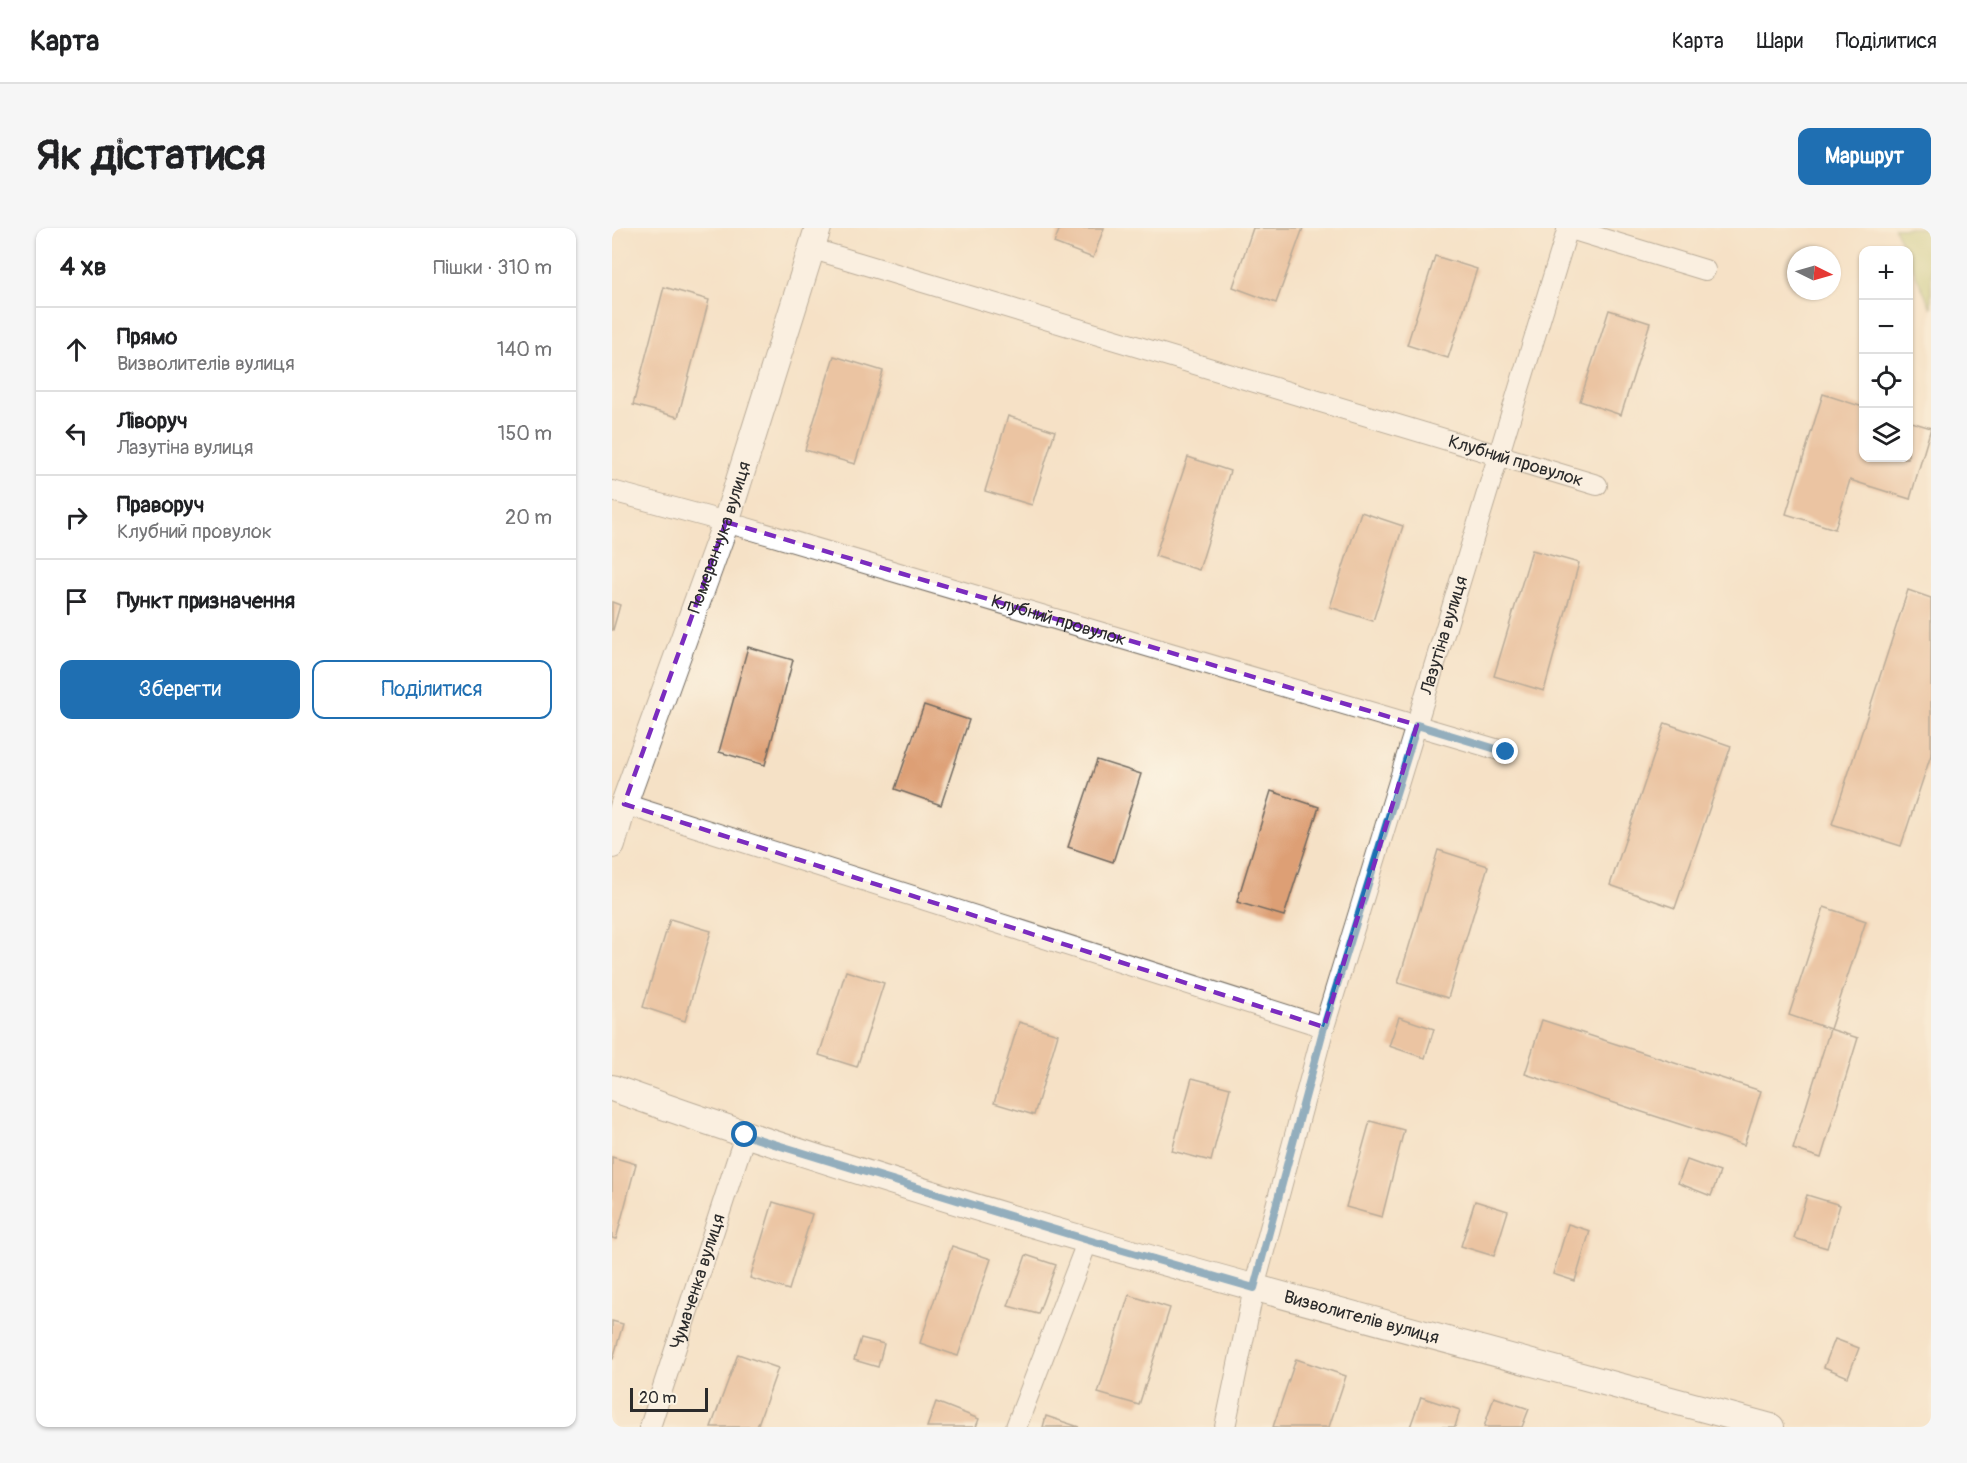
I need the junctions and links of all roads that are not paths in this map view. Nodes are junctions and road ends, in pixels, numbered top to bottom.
1 (1568, 228) edge
2 (815, 239) edge
3 (1705, 270) dead end
4 (1499, 455) junction
5 (1597, 484) dead end
6 (612, 491) edge
7 (726, 522) junction
8 (1417, 725) junction
9 (1506, 752) dead end
10 (624, 804) junction
11 (612, 845) edge
12 (1324, 1027) junction
13 (612, 1088) edge
14 (745, 1135) junction
15 (1088, 1240) junction
16 (1254, 1288) junction
17 (650, 1427) edge
18 (1016, 1427) edge
19 (1225, 1427) edge
20 (1771, 1427) edge

1 - 3 street
1 - 4 street, Лазутіна вулиця
2 - 4 street, Клубний провулок
2 - 7 street, Померанчука вулиця
4 - 5 street, Клубний провулок
4 - 8 street, Лазутіна вулиця
6 - 7 street, Клубний провулок
7 - 8 street, Клубний провулок
7 - 10 street, Померанчука вулиця
8 - 9 street, Клубний провулок
8 - 12 street, Лазутіна вулиця
10 - 11 street, Померанчука вулиця
10 - 12 street
12 - 16 street, Лазутіна вулиця
13 - 14 street, Визволителів вулиця
14 - 15 street, Визволителів вулиця
14 - 17 street, Чумаченка вулиця
15 - 16 street, Визволителів вулиця
15 - 18 street
16 - 19 street, Лазутіна вулиця
16 - 20 street, Визволителів вулиця

